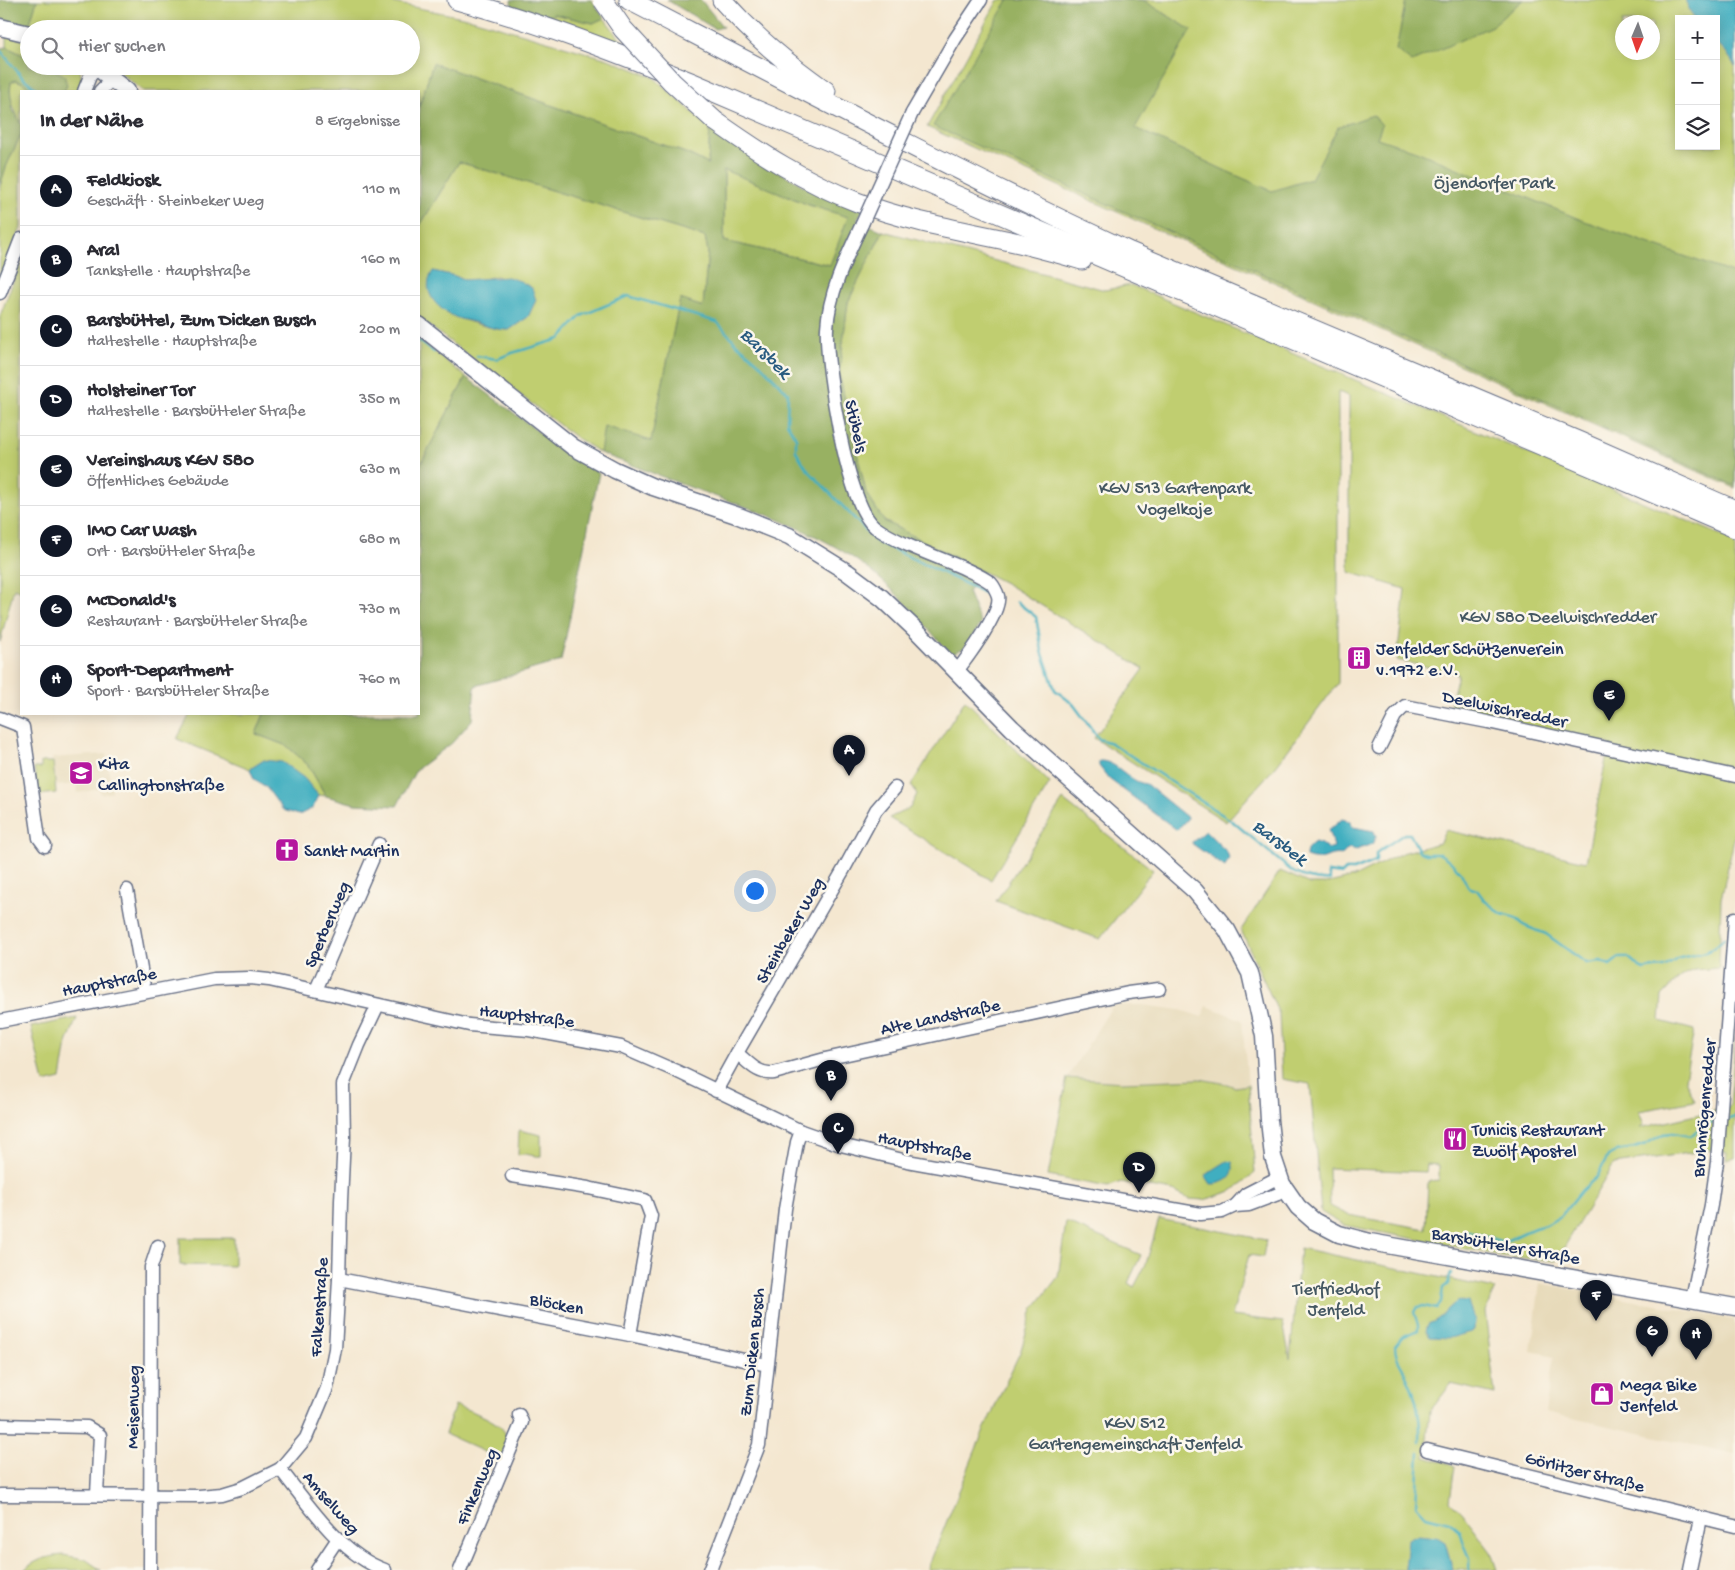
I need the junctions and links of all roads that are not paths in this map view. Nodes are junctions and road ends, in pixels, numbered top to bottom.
1 (457, 0) edge
2 (603, 0) edge
3 (628, 0) edge
4 (722, 0) edge
5 (981, 0) edge
6 (0, 27) edge
7 (20, 32) edge
8 (90, 75) edge
9 (106, 75) edge
10 (112, 79) junction
11 (84, 90) edge
12 (101, 90) edge
13 (126, 90) edge
14 (878, 128) junction
15 (20, 243) edge
16 (1178, 290) junction
17 (0, 293) edge
18 (420, 326) edge
19 (1735, 510) edge
20 (1735, 528) edge
21 (957, 671) junction
22 (0, 718) edge
23 (1379, 748) dead end
24 (1735, 776) edge
25 (895, 788) dead end
26 (379, 844) dead end
27 (45, 846) dead end
28 (127, 890) dead end
29 (1735, 918) edge
30 (1159, 989) dead end
31 (316, 990) junction
32 (145, 992) junction
33 (378, 1005) junction
34 (0, 1021) edge
35 (737, 1053) junction
36 (716, 1091) junction
37 (801, 1131) junction
38 (512, 1176) dead end
39 (1282, 1184) junction
40 (158, 1246) dead end
41 (339, 1279) junction
42 (1692, 1299) junction
43 (1735, 1307) edge
44 (630, 1335) junction
45 (767, 1365) junction
46 (519, 1415) dead end
47 (0, 1425) edge
48 (1427, 1450) dead end
49 (280, 1469) junction
50 (97, 1494) junction
51 (0, 1495) edge
52 (149, 1495) junction
53 (1701, 1518) junction
54 (1735, 1526) edge
55 (337, 1540) junction
56 (150, 1570) edge
57 (317, 1570) edge
58 (385, 1570) edge
59 (460, 1570) edge
60 (710, 1570) edge
61 (1690, 1570) edge

1 - 16 highway
2 - 16 highway, bridge
3 - 14 highway
4 - 14 highway
5 - 21 street, Stübels, bridge
6 - 7 main road
8 - 11 street
9 - 10 main road
10 - 12 street
10 - 13 main road
14 - 19 highway
15 - 17 street
16 - 20 highway
18 - 21 main road
21 - 39 main road
22 - 27 street
23 - 24 street, Deelwischredder
25 - 35 street, Steinbeker Weg
26 - 31 street, Sperberweg
28 - 32 street
29 - 42 street, Bruhnrögenredder
30 - 35 street, Alte Landstraße
31 - 32 street, Hauptstraße
31 - 33 street, Hauptstraße
32 - 34 street, Hauptstraße
33 - 36 street, Hauptstraße
33 - 41 street, Falkenstraße
35 - 36 street, Steinbeker Weg
36 - 37 street, Hauptstraße
37 - 39 street, Hauptstraße
37 - 45 street, Zum Dicken Busch
38 - 44 street
39 - 42 main road, Barsbütteler Straße
40 - 52 street, Meisenweg
41 - 44 street, Blöcken
41 - 49 street, Falkenstraße
42 - 43 main road, Barsbütteler Straße
44 - 45 street, Blöcken
45 - 60 street, Zum Dicken Busch
46 - 59 street, Finkenweg
47 - 50 street
48 - 53 street, Görlitzer Straße
49 - 52 street, Falkenstraße
49 - 55 street, Amselweg
50 - 51 street, Falkenstraße
50 - 52 street, Falkenstraße
52 - 56 street, Meisenweg
53 - 54 street, Görlitzer Straße
53 - 61 street
55 - 57 street
55 - 58 street, Amselweg

